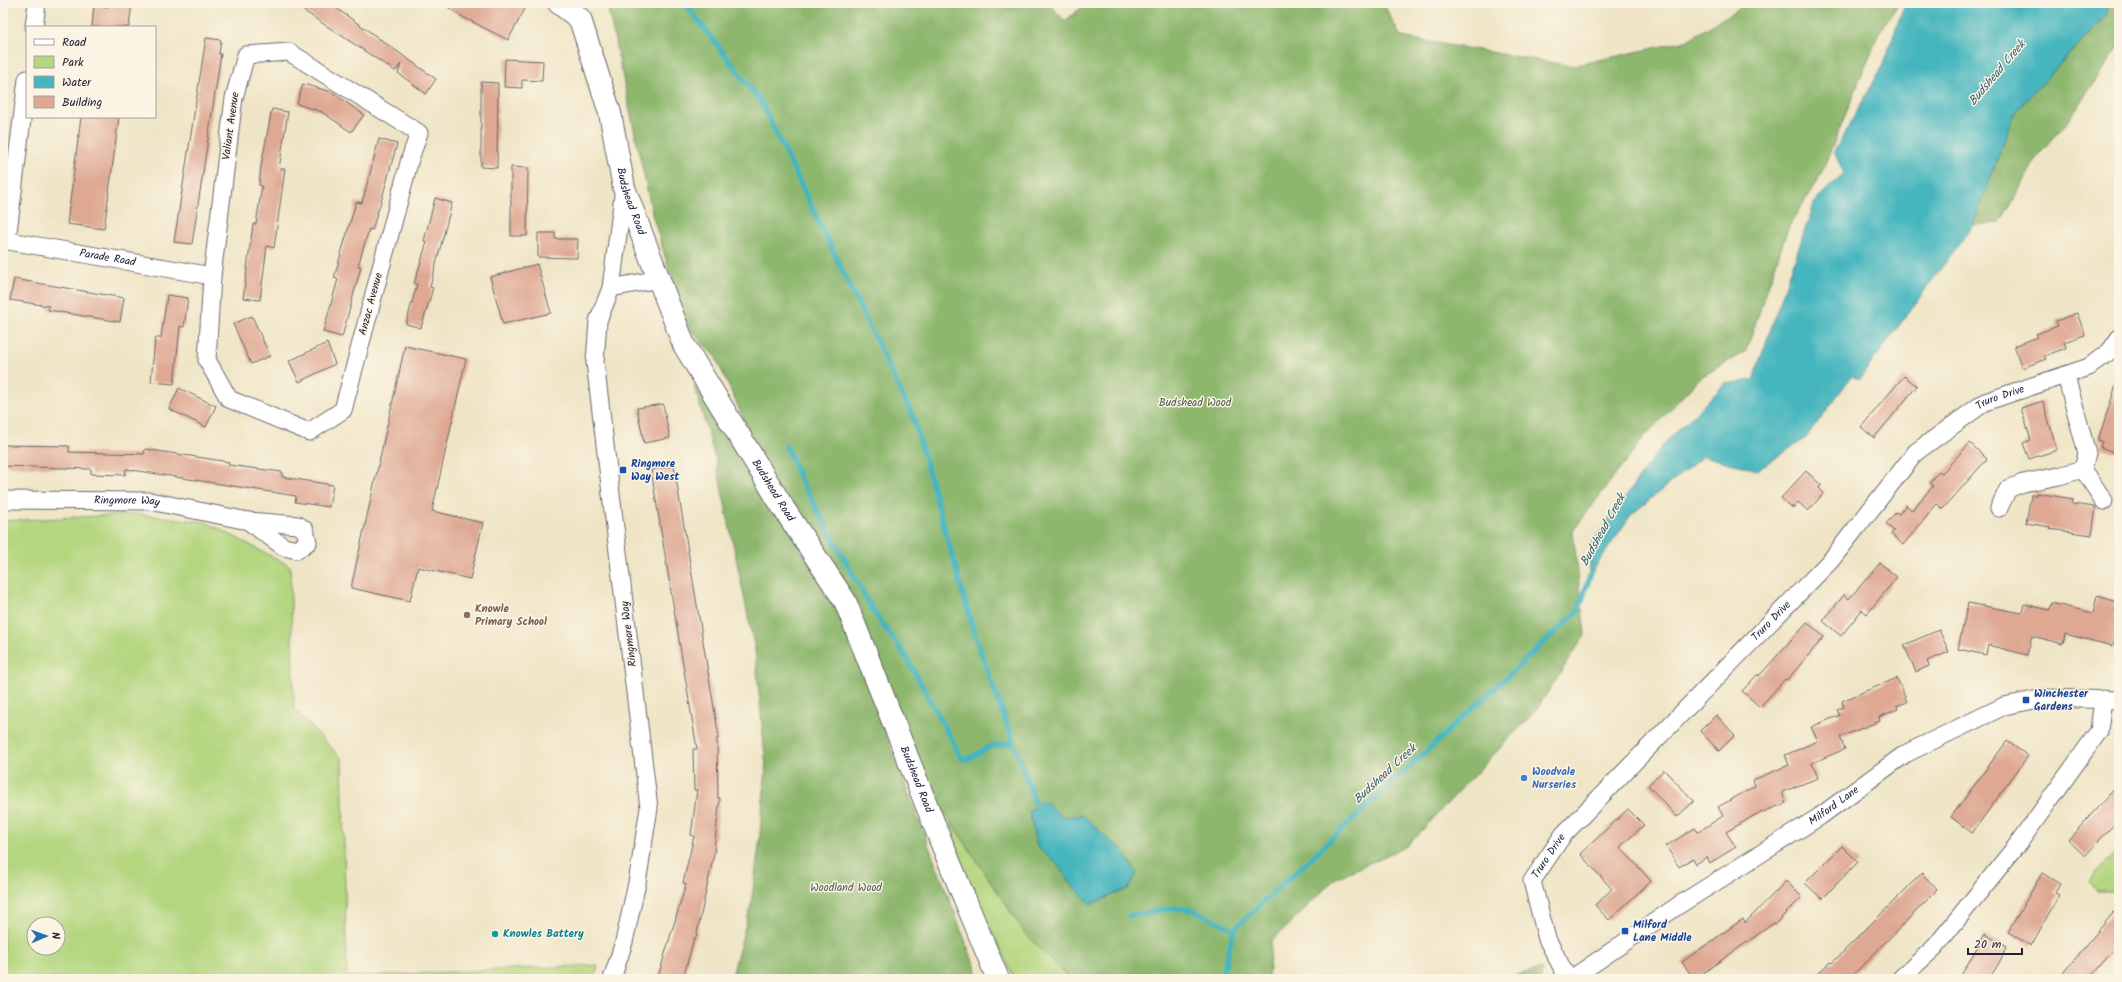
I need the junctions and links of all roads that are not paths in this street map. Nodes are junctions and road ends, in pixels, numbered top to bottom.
1 (37, 3) edge
2 (559, 3) edge
3 (34, 26) edge
4 (26, 86) edge
5 (410, 159) joint
6 (624, 188) junction
7 (5, 240) edge
8 (212, 276) junction
9 (659, 279) junction
10 (611, 288) junction
11 (2119, 338) edge
12 (2066, 376) junction
13 (2083, 469) junction
14 (3, 500) edge
15 (2104, 501) dead end
16 (1999, 508) dead end
17 (248, 521) dead end
18 (2111, 699) edge
19 (612, 979) edge
20 (998, 979) edge
21 (1568, 979) edge
22 (1571, 979) edge
23 (1900, 979) edge

1 - 3 street
2 - 6 street, Budshead Road
4 - 7 street
5 - 8 street, Valiant Avenue
5 - 8 street, Anzac Avenue
6 - 9 street, Budshead Road
6 - 10 street, Ringmore Way
7 - 8 street, Parade Road
9 - 10 street
9 - 20 street, Budshead Road
10 - 19 street, Ringmore Way
11 - 12 street, Truro Drive
12 - 13 street
12 - 21 street, Truro Drive
13 - 15 street
13 - 16 street
14 - 17 street, Ringmore Way
18 - 22 street, Milford Lane
18 - 23 street

